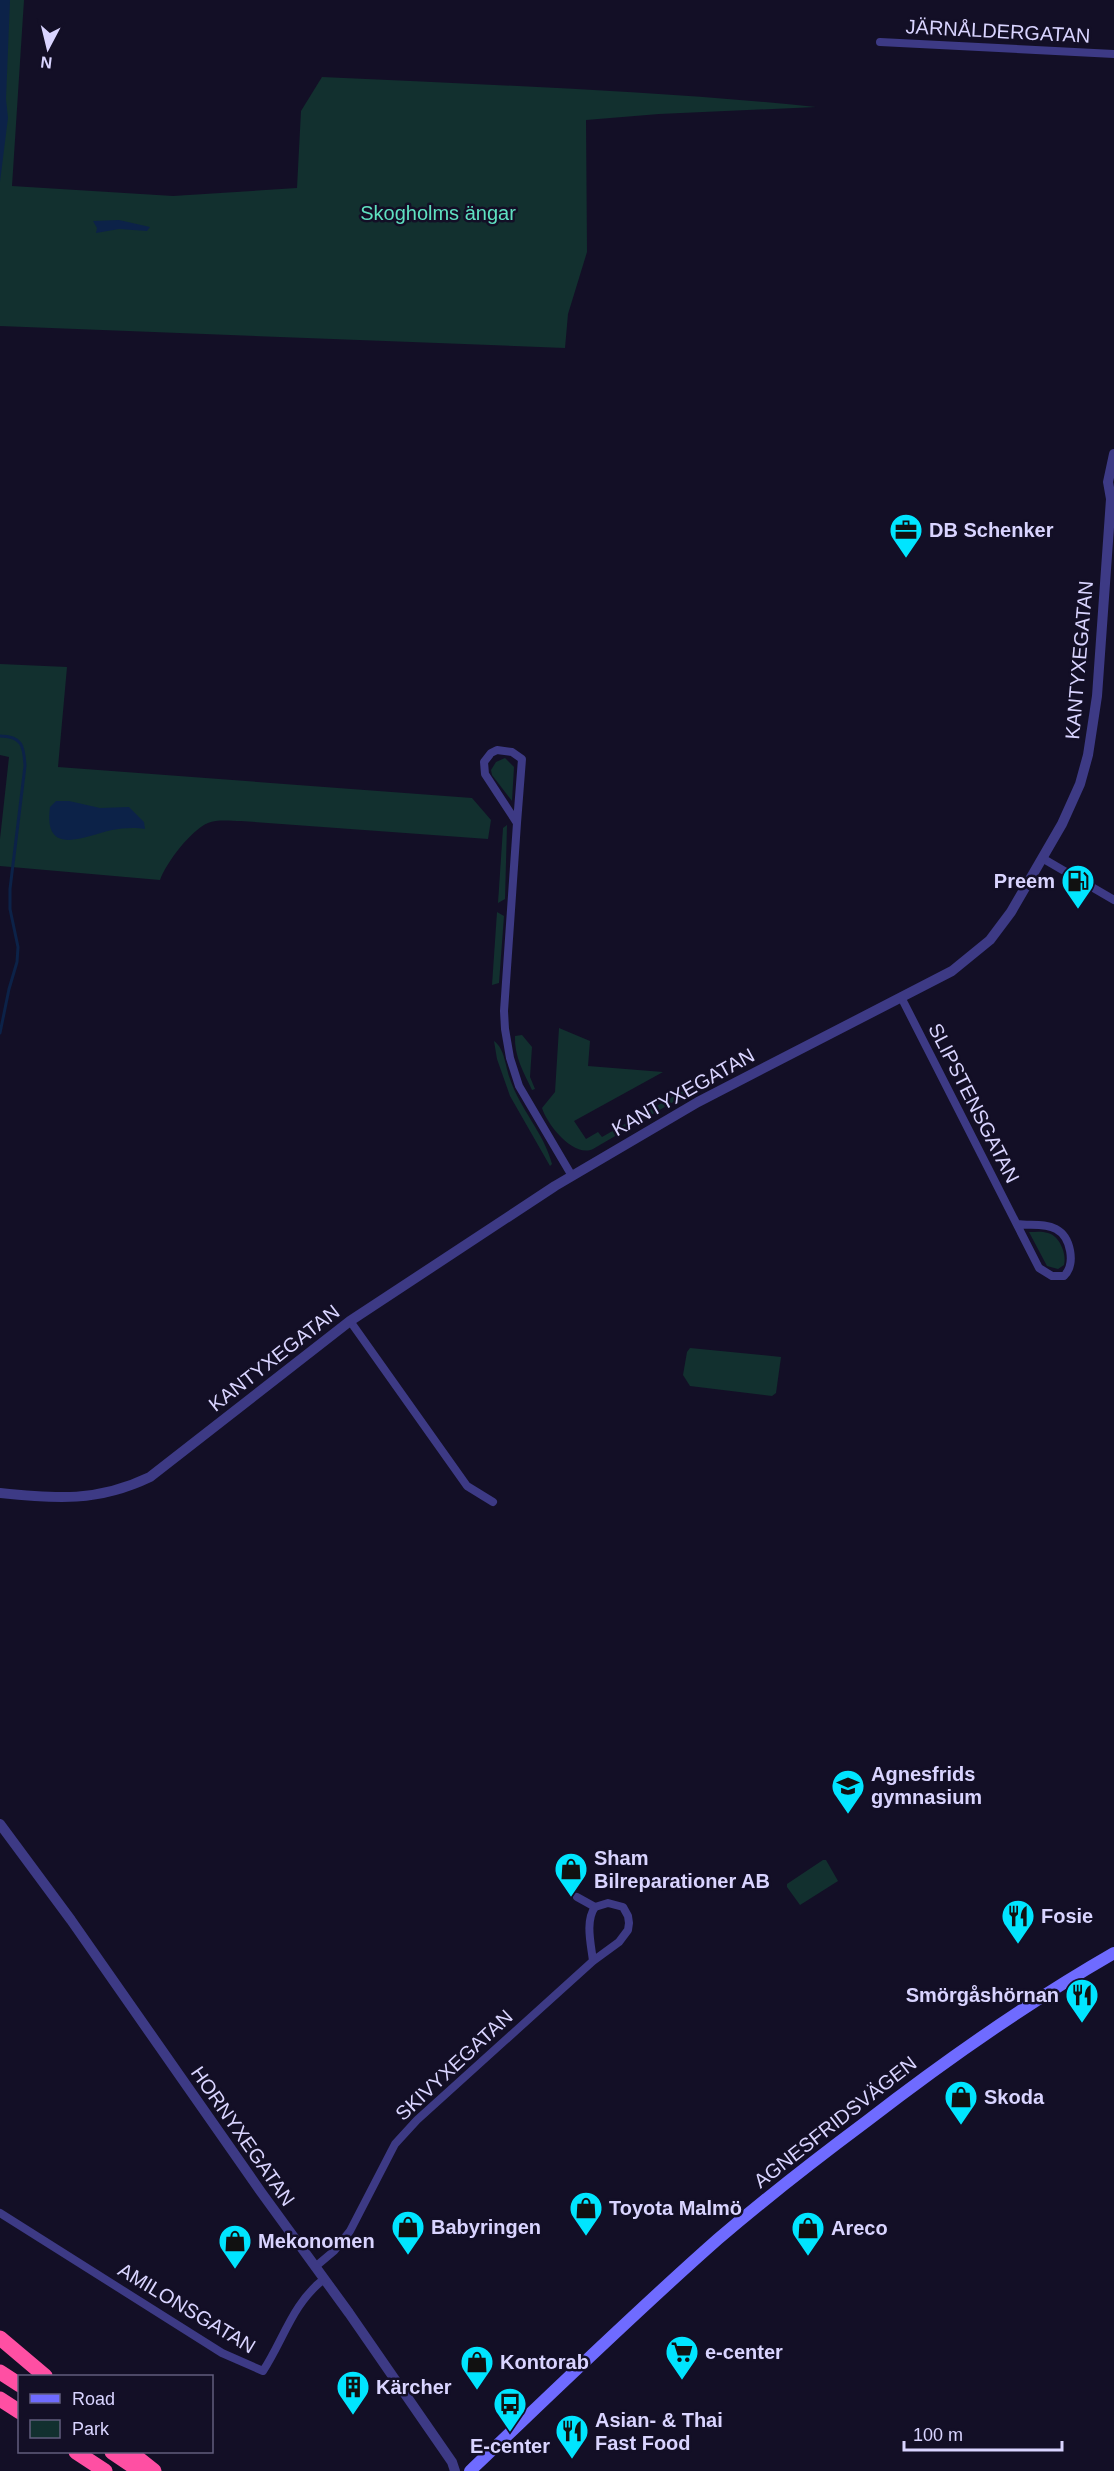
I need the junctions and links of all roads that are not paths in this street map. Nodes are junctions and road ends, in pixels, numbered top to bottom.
1 (880, 42) dead end
2 (1114, 54) edge
3 (1114, 454) edge
4 (1112, 494) edge
5 (517, 823) junction
6 (1042, 858) junction
7 (1114, 900) edge
8 (901, 997) junction
9 (572, 1176) junction
10 (1017, 1224) junction
11 (350, 1321) junction
12 (0, 1493) edge
13 (493, 1502) dead end
14 (0, 1824) edge
15 (577, 1897) dead end
16 (595, 1906) junction
17 (1114, 1953) edge
18 (593, 1961) junction
19 (0, 2213) edge
20 (315, 2267) junction
21 (324, 2279) junction
22 (0, 2338) edge
23 (0, 2372) edge
24 (44, 2375) edge
25 (18, 2384) edge
26 (0, 2399) edge
27 (18, 2411) edge
28 (79, 2453) edge
29 (115, 2453) edge
30 (132, 2453) edge
31 (105, 2471) edge
32 (140, 2471) edge
33 (154, 2471) edge
34 (455, 2471) edge
35 (470, 2471) edge

1 - 2 street, JÄRNÅLDERGATAN
3 - 4 street, KANTYXEGATAN
4 - 6 street, KANTYXEGATAN
5 - 5 street
5 - 9 street
6 - 7 street
6 - 8 street, KANTYXEGATAN
8 - 9 street, KANTYXEGATAN
8 - 10 street, SLIPSTENSGATAN
9 - 11 street, KANTYXEGATAN
10 - 10 street, SLIPSTENSGATAN
11 - 12 street, KANTYXEGATAN
11 - 13 street
14 - 20 street, HORNYXEGATAN
15 - 16 street, SKIVYXEGATAN
16 - 18 street
16 - 18 street, SKIVYXEGATAN
17 - 35 main road, AGNESFRIDSVÄGEN
18 - 20 street, SKIVYXEGATAN
19 - 21 street, AMILONSGATAN
20 - 21 street, HORNYXEGATAN
21 - 34 street, HORNYXEGATAN
22 - 24 highway
23 - 25 highway
26 - 27 highway
28 - 31 highway
29 - 32 highway
30 - 33 highway

